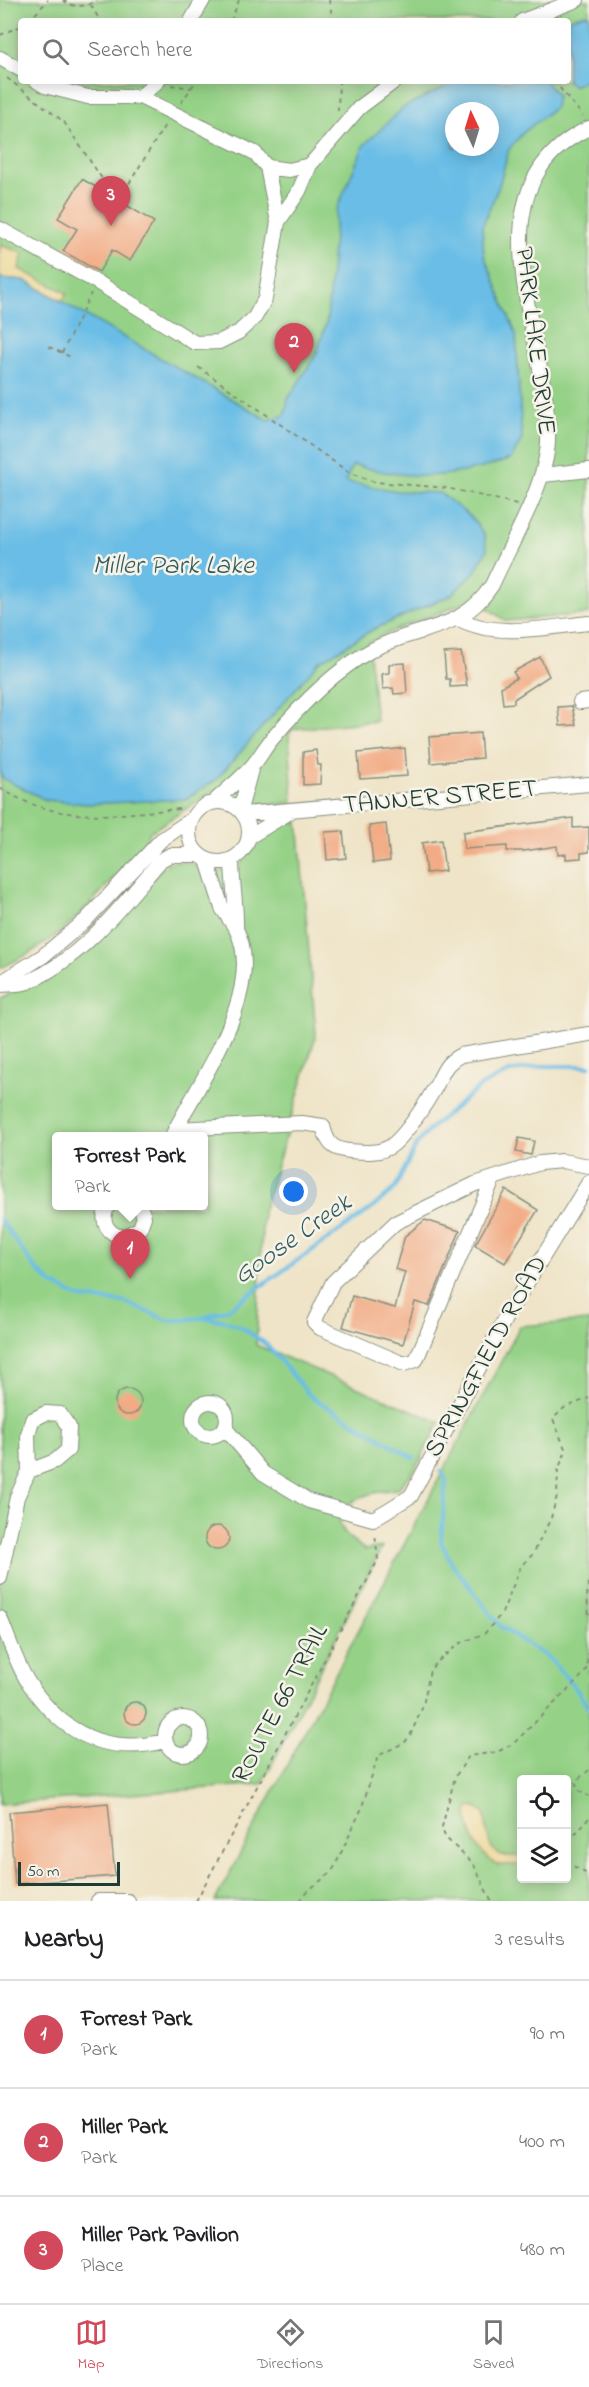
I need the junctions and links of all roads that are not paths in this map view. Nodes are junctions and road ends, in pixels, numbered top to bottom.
1 (203, 0) edge
2 (577, 0) edge
3 (193, 18) edge
4 (530, 18) edge
5 (0, 58) edge
6 (18, 68) edge
7 (42, 84) edge
8 (155, 84) edge
9 (391, 84) edge
10 (140, 97) junction
11 (589, 128) edge
12 (310, 165) junction
13 (267, 167) junction
14 (278, 222) junction
15 (0, 229) edge
16 (589, 470) edge
17 (543, 475) junction
18 (459, 619) junction
19 (589, 623) edge
20 (252, 765) junction
21 (589, 784) edge
22 (213, 803) junction
23 (242, 812) junction
24 (290, 812) junction
25 (189, 814) junction
26 (249, 837) junction
27 (203, 857) junction
28 (232, 860) junction
29 (236, 929) junction
30 (0, 984) edge
31 (589, 1034) edge
32 (174, 1132) edge
33 (186, 1132) edge
34 (589, 1166) edge
35 (493, 1179) junction
36 (589, 1182) edge
37 (106, 1210) edge
38 (141, 1210) edge
39 (225, 1428) dead end
40 (29, 1471) dead end
41 (0, 1578) edge
42 (0, 1618) edge
43 (165, 1741) dead end
44 (98, 1901) edge
45 (128, 1901) edge

1 - 3 street
2 - 4 street
5 - 6 street
7 - 10 street
8 - 10 street
9 - 12 street
10 - 13 street
11 - 17 street, PARK LAKE DRIVE
12 - 13 street
12 - 14 street
13 - 14 street
14 - 15 street
16 - 17 street
17 - 18 street, PARK LAKE DRIVE
18 - 19 street
18 - 20 street, PARK LAKE DRIVE
20 - 22 street, PARK LAKE DRIVE
20 - 23 street, PARK LAKE DRIVE
21 - 24 street, TANNER STREET
22 - 23 street
22 - 25 street
23 - 24 street, TANNER STREET
23 - 26 street
24 - 26 street, TANNER STREET
25 - 27 street
25 - 30 street
26 - 28 street
27 - 28 street
27 - 29 street
27 - 30 street
28 - 29 street
29 - 32 street
31 - 33 street
34 - 35 street
35 - 35 street
36 - 39 street, SPRINGFIELD ROAD
37 - 38 street
40 - 41 street
42 - 43 street
44 - 45 street

